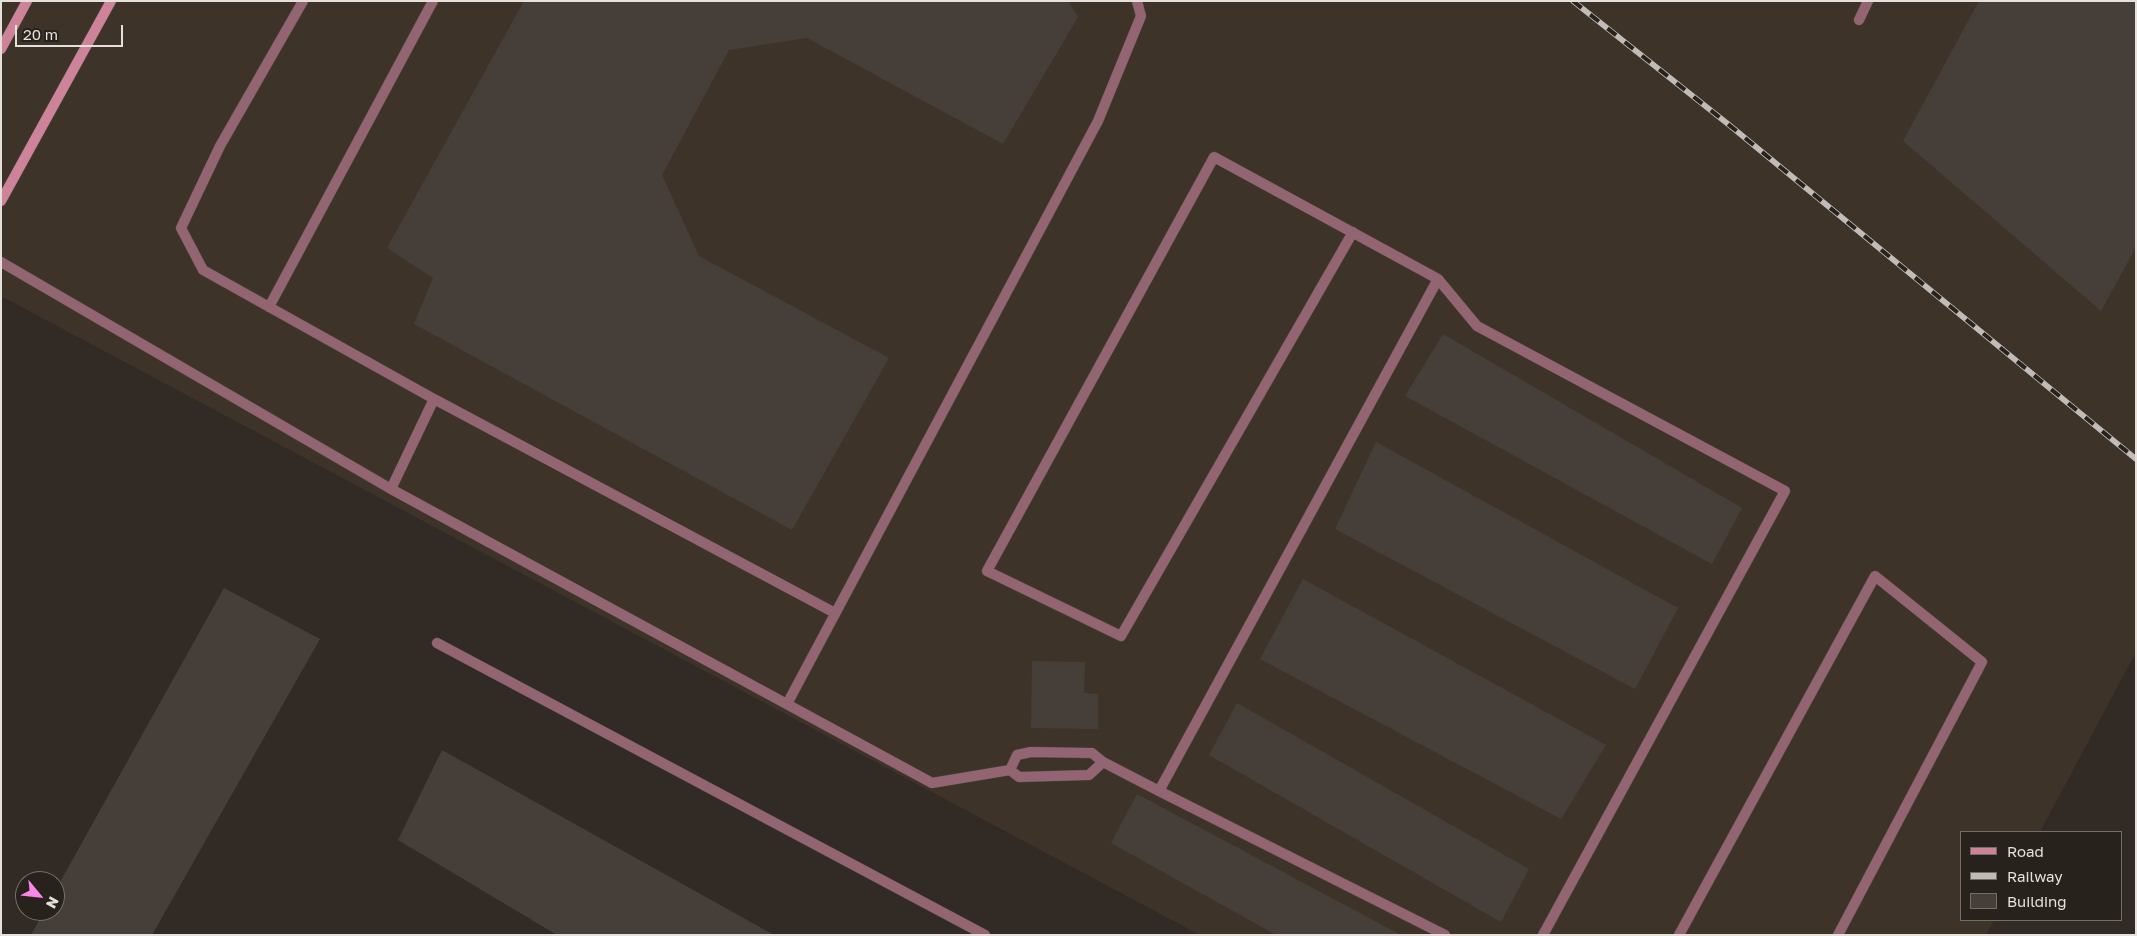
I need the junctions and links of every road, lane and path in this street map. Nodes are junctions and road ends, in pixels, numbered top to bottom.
1 (27, 1) edge
2 (111, 1) edge
3 (303, 1) edge
4 (433, 1) edge
5 (1137, 1) edge
6 (1868, 1) edge
7 (1859, 20) dead end
8 (1, 49) edge
9 (1, 201) edge
10 (1353, 232) junction
11 (1, 262) edge
12 (1438, 278) junction
13 (270, 307) junction
14 (434, 399) junction
15 (391, 489) junction
16 (835, 613) junction
17 (437, 643) dead end
18 (787, 704) junction
19 (1103, 762) junction
20 (1010, 770) junction
21 (1158, 791) junction
22 (985, 935) edge
23 (1444, 935) edge
24 (1544, 935) edge
25 (1679, 935) edge
26 (1838, 935) edge

1 - 8 main road
2 - 9 main road
3 - 13 lane
4 - 13 lane
5 - 16 lane
6 - 7 lane
10 - 10 lane
10 - 12 lane
11 - 15 lane
12 - 21 lane
12 - 24 lane
13 - 14 lane
14 - 15 lane
14 - 16 lane
15 - 18 lane
16 - 18 lane
17 - 22 lane
18 - 20 lane
19 - 20 lane
19 - 20 lane
19 - 21 lane
21 - 23 lane
25 - 26 lane

